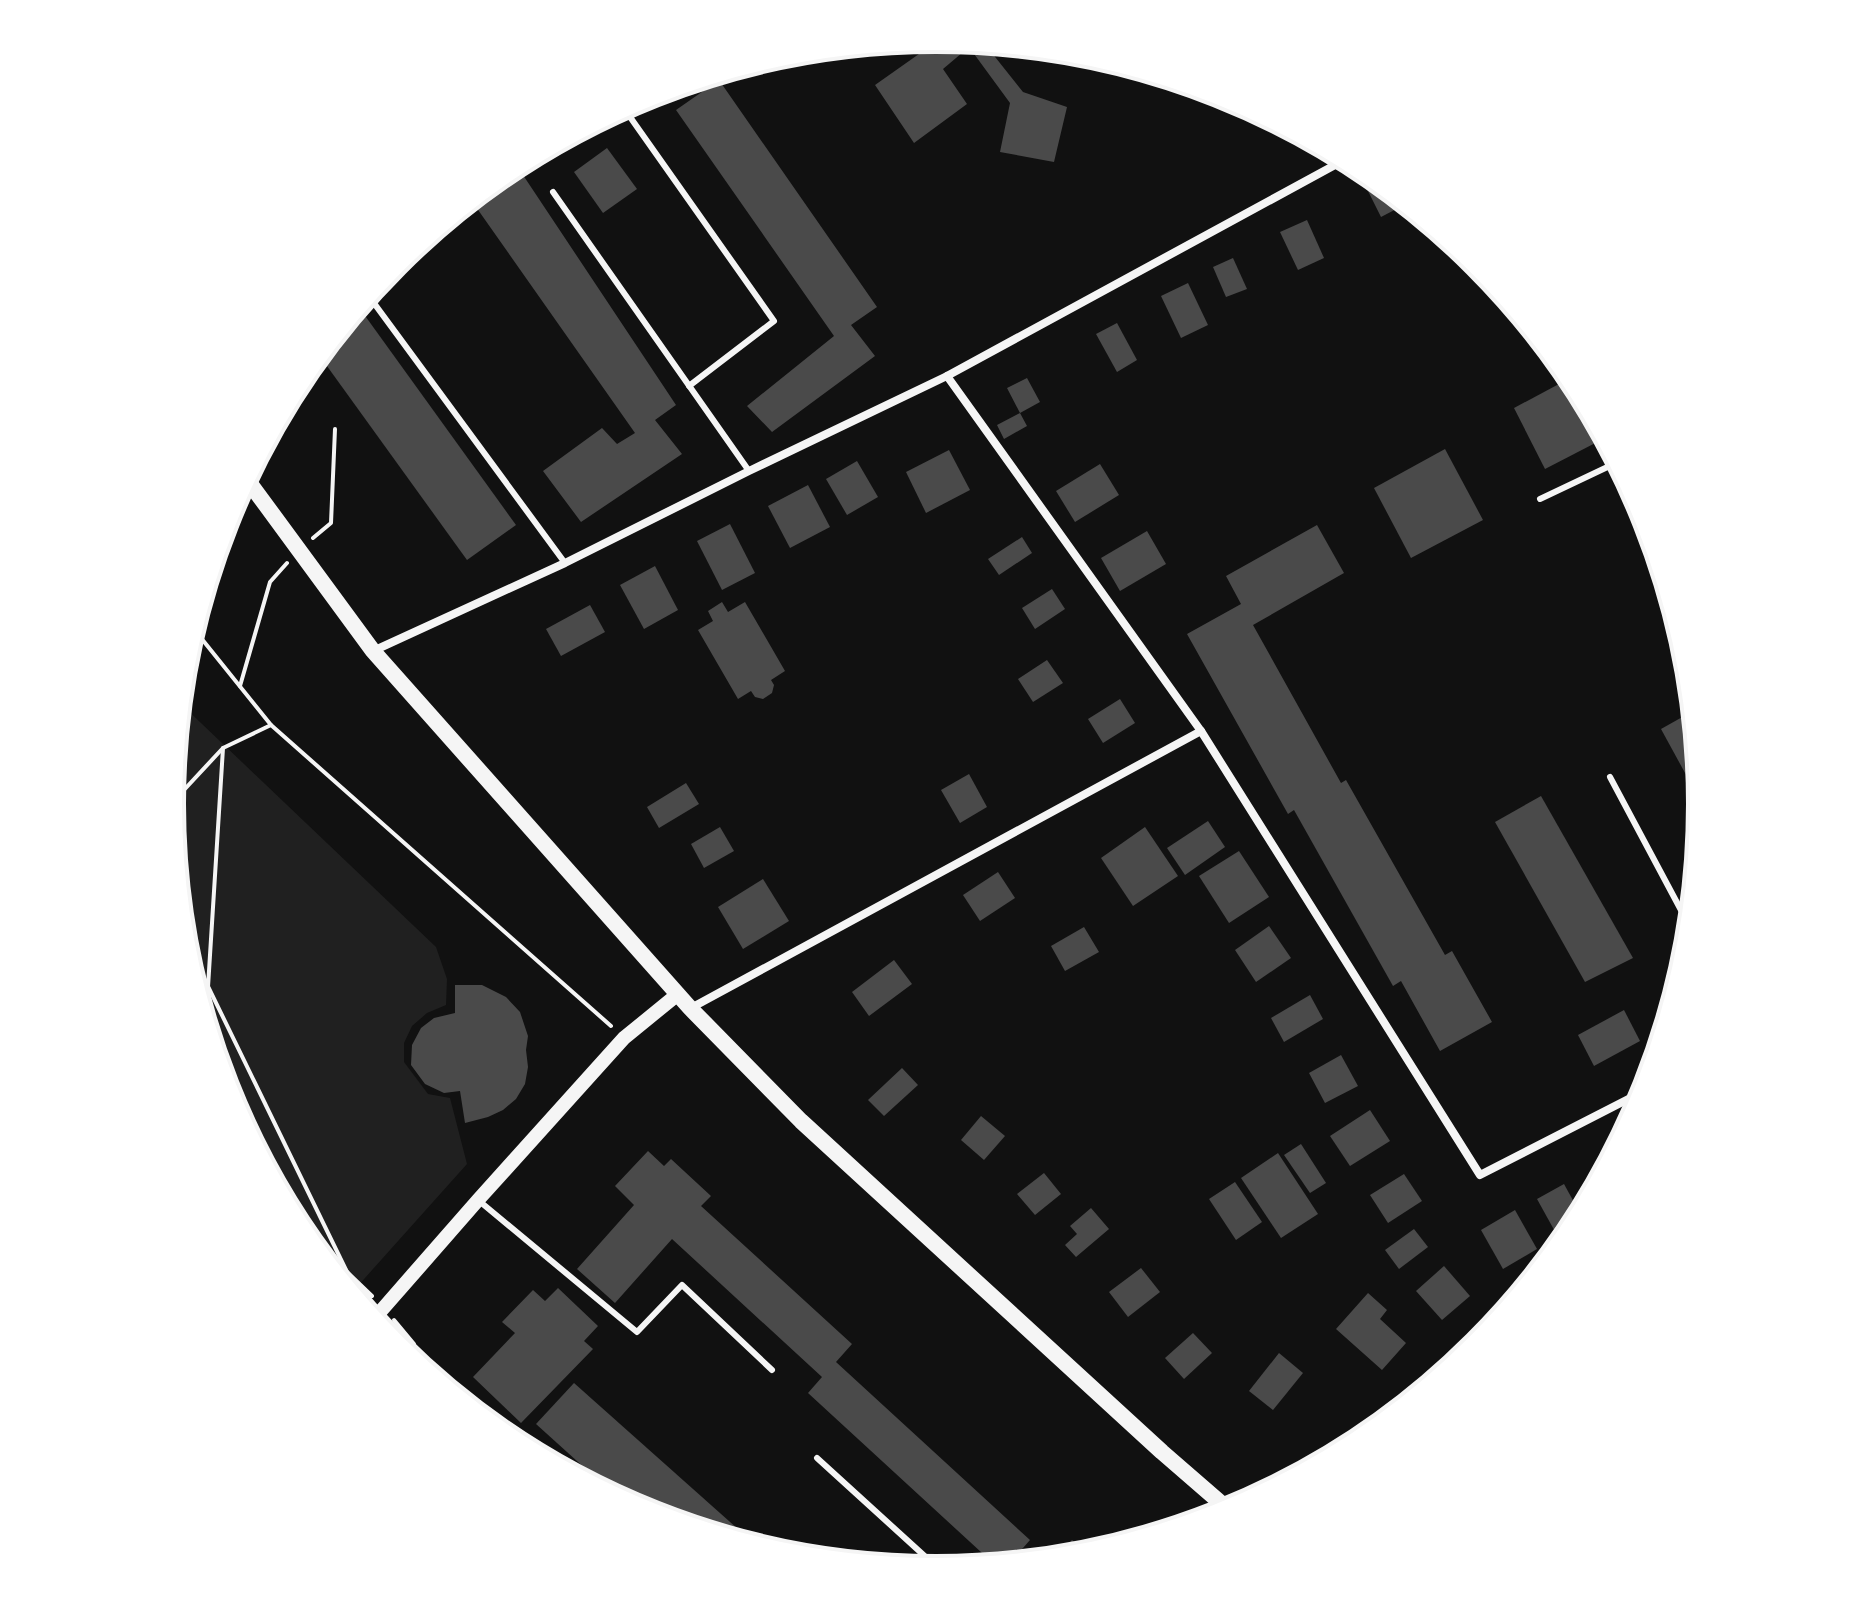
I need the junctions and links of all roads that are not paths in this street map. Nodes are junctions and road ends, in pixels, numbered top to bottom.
1 (630, 117) edge
2 (1333, 166) edge
3 (553, 192) dead end
4 (375, 304) edge
5 (947, 376) junction
6 (689, 386) junction
7 (1608, 467) edge
8 (749, 471) junction
9 (254, 489) edge
10 (1540, 499) dead end
11 (565, 563) junction
12 (373, 651) junction
13 (1201, 731) junction
14 (1610, 777) dead end
15 (1681, 910) edge
16 (678, 994) junction
17 (690, 1008) junction
18 (1628, 1099) edge
19 (478, 1200) junction
20 (381, 1311) edge
21 (772, 1370) dead end
22 (817, 1458) dead end
23 (1219, 1501) edge
24 (924, 1556) edge

1 - 6 lane
2 - 5 street
3 - 6 lane
4 - 11 lane
5 - 8 street
5 - 13 street
6 - 8 lane
7 - 10 lane
8 - 11 street
9 - 12 main road
11 - 12 street
12 - 16 main road
13 - 17 street
13 - 18 street
14 - 15 lane
16 - 17 main road
16 - 19 street
17 - 23 main road
19 - 20 street
19 - 21 lane
22 - 24 lane

